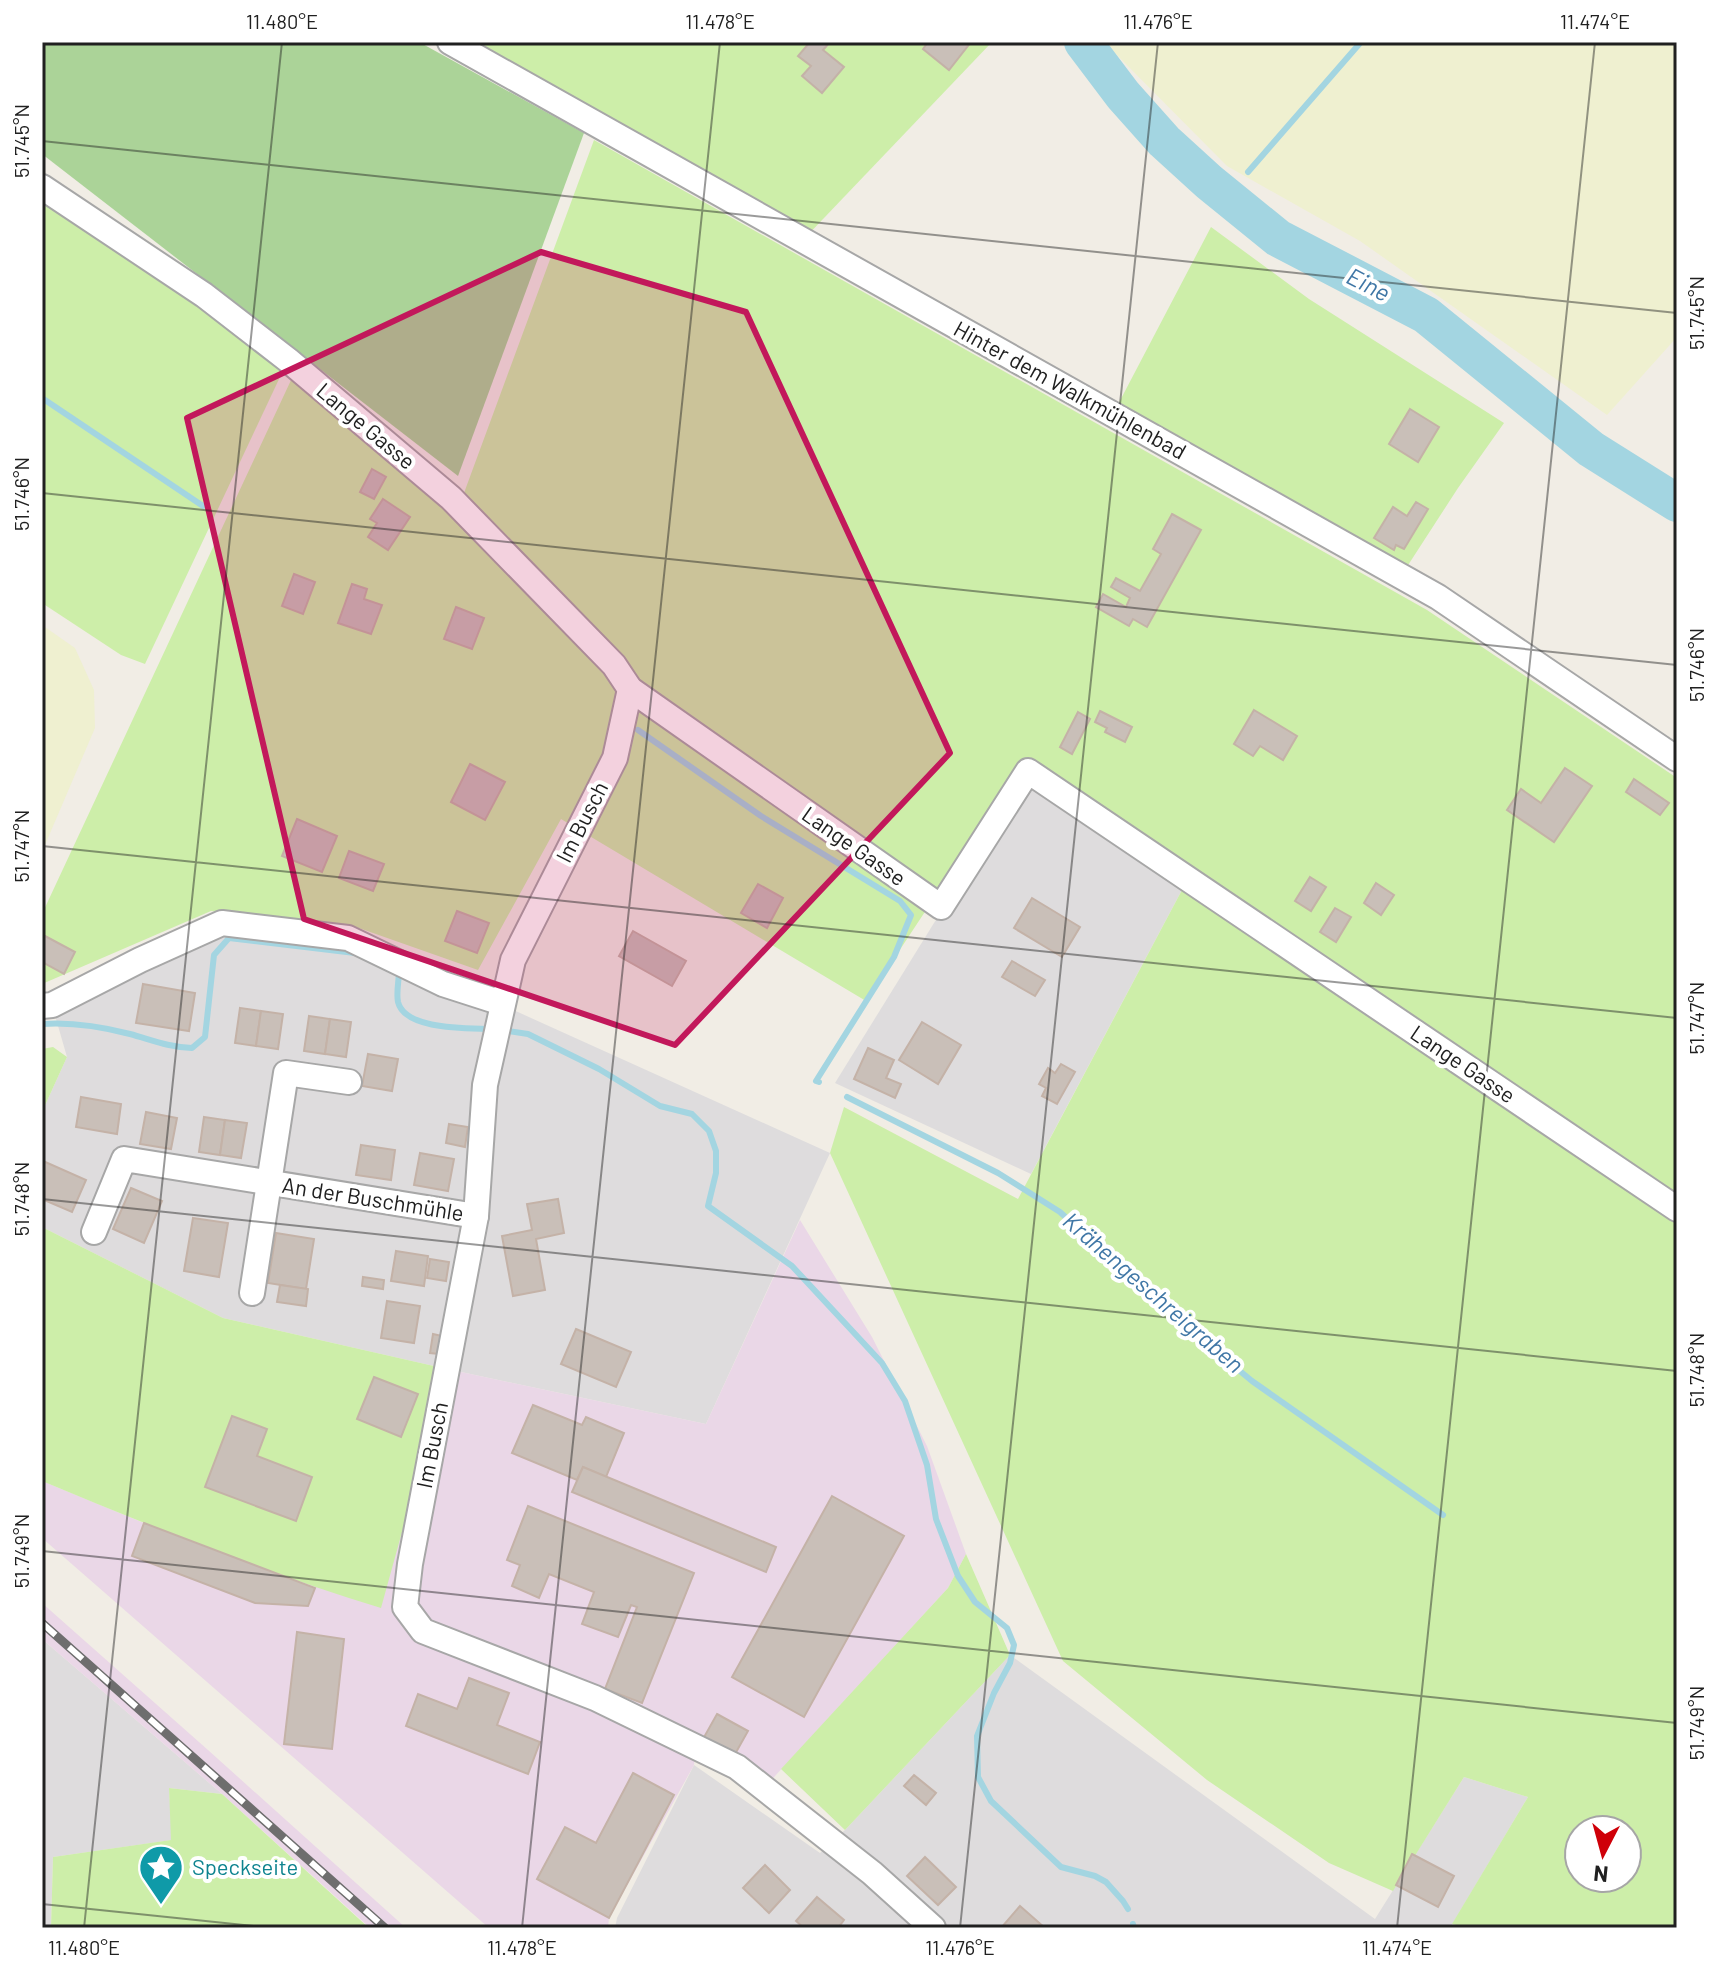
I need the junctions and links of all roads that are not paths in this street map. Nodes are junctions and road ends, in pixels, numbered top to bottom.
1 (450, 42) edge
2 (42, 187) edge
3 (630, 689) junction
4 (1677, 759) edge
5 (42, 1006) edge
6 (499, 1019) junction
7 (349, 1082) dead end
8 (269, 1182) junction
9 (1677, 1209) edge
10 (476, 1216) junction
11 (94, 1232) dead end
12 (252, 1293) dead end
13 (933, 1928) edge

1 - 4 street, Hinter dem Walkmühlenbad
2 - 3 street, Lange Gasse
3 - 6 street, Im Busch
3 - 9 street, Lange Gasse
5 - 6 street
6 - 10 street, Im Busch
7 - 8 street, An der Buschmühle
8 - 10 street, An der Buschmühle
8 - 11 street, An der Buschmühle
8 - 12 street, An der Buschmühle
10 - 13 street, Im Busch

